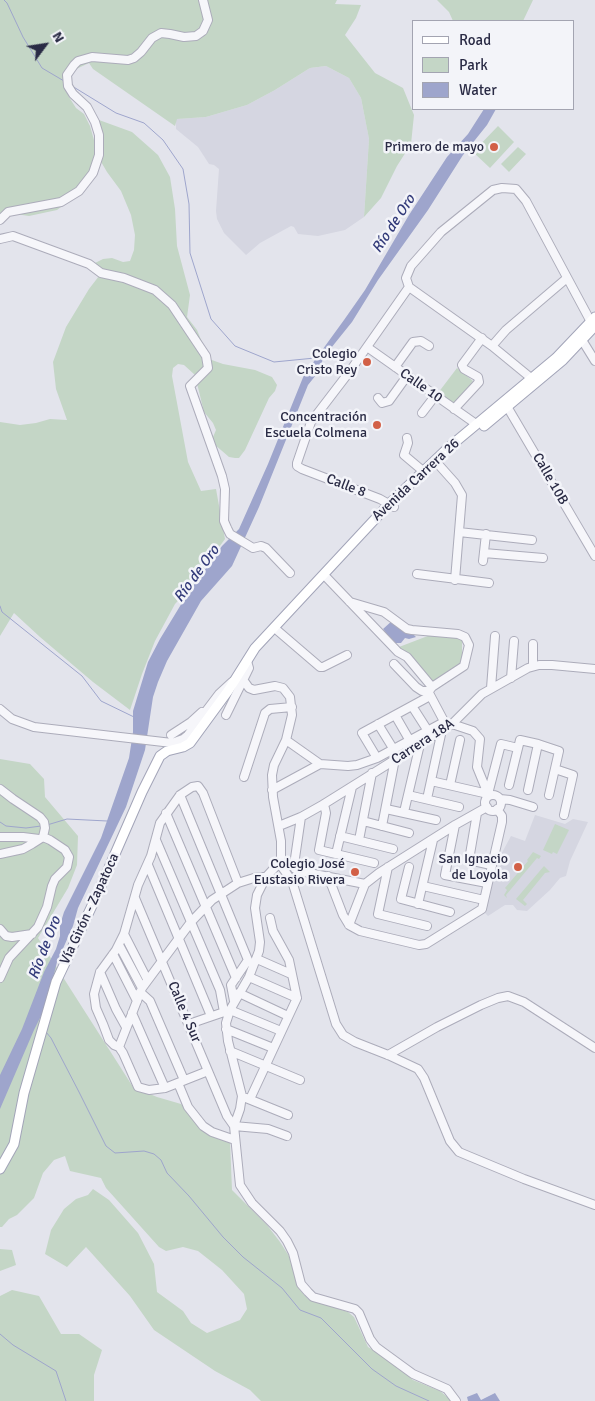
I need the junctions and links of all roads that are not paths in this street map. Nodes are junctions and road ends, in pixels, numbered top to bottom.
1 (202, 0) edge
2 (0, 220) edge
3 (0, 239) edge
4 (567, 278) junction
5 (409, 286) junction
6 (594, 322) edge
7 (482, 338) junction
8 (582, 340) junction
9 (429, 346) dead end
10 (492, 346) junction
11 (367, 348) junction
12 (595, 361) edge
13 (394, 367) junction
14 (407, 376) junction
15 (531, 378) junction
16 (435, 396) junction
17 (378, 398) dead end
18 (506, 404) junction
19 (454, 409) junction
20 (422, 413) dead end
21 (476, 424) junction
22 (407, 438) dead end
23 (438, 464) junction
24 (423, 471) junction
25 (392, 505) junction
26 (459, 532) junction
27 (486, 534) junction
28 (532, 540) dead end
29 (595, 556) edge
30 (543, 558) dead end
31 (290, 573) dead end
32 (418, 574) dead end
33 (327, 578) junction
34 (455, 580) junction
35 (488, 583) dead end
36 (350, 602) junction
37 (278, 631) junction
38 (494, 636) dead end
39 (514, 641) dead end
40 (533, 644) dead end
41 (347, 655) dead end
42 (249, 659) junction
43 (394, 664) dead end
44 (533, 666) junction
45 (595, 669) edge
46 (511, 678) junction
47 (244, 681) junction
48 (233, 682) junction
49 (491, 688) junction
50 (430, 691) junction
51 (213, 702) junction
52 (292, 706) junction
53 (412, 706) junction
54 (0, 709) edge
55 (226, 715) dead end
56 (395, 715) junction
57 (378, 724) junction
58 (446, 726) junction
59 (428, 731) junction
60 (172, 735) dead end
61 (286, 740) junction
62 (460, 740) dead end
63 (410, 741) junction
64 (420, 744) junction
65 (538, 744) junction
66 (518, 748) junction
67 (394, 750) junction
68 (377, 758) junction
69 (396, 759) junction
70 (320, 764) junction
71 (555, 769) junction
72 (372, 774) junction
73 (244, 778) dead end
74 (431, 781) junction
75 (450, 785) junction
76 (509, 785) dead end
77 (352, 787) junction
78 (0, 789) edge
79 (272, 790) junction
80 (528, 790) dead end
81 (180, 795) junction
82 (408, 795) junction
83 (489, 795) junction
84 (549, 795) dead end
85 (427, 799) junction
86 (500, 799) junction
87 (324, 804) junction
88 (459, 807) dead end
89 (487, 807) junction
90 (533, 807) dead end
91 (386, 808) junction
92 (497, 809) junction
93 (404, 812) junction
94 (477, 813) junction
95 (166, 814) junction
96 (564, 815) dead end
97 (301, 818) junction
98 (436, 820) dead end
99 (363, 822) junction
100 (455, 825) junction
101 (279, 826) junction
102 (382, 826) junction
103 (409, 833) dead end
104 (340, 836) junction
105 (0, 837) edge
106 (41, 838) junction
107 (156, 840) junction
108 (359, 840) junction
109 (433, 840) junction
110 (393, 849) dead end
111 (0, 854) edge
112 (336, 854) junction
113 (279, 863) junction
114 (374, 863) dead end
115 (148, 865) junction
116 (491, 865) junction
117 (409, 867) dead end
118 (388, 868) junction
119 (328, 876) junction
120 (266, 877) junction
121 (238, 883) junction
122 (487, 883) junction
123 (365, 884) junction
124 (423, 886) junction
125 (220, 894) junction
126 (134, 898) junction
127 (484, 900) junction
128 (418, 904) junction
129 (205, 907) junction
130 (450, 912) dead end
131 (270, 918) dead end
132 (191, 922) junction
133 (349, 925) junction
134 (427, 926) dead end
135 (0, 929) edge
136 (32, 934) junction
137 (124, 934) junction
138 (178, 939) junction
139 (119, 945) junction
140 (113, 954) junction
141 (257, 959) junction
142 (162, 960) junction
143 (2, 965) edge
144 (100, 972) junction
145 (291, 974) junction
146 (249, 977) junction
147 (0, 978) edge
148 (147, 979) junction
149 (234, 982) junction
150 (141, 990) junction
151 (220, 990) junction
152 (239, 994) junction
153 (297, 998) junction
154 (137, 1001) junction
155 (234, 1001) junction
156 (227, 1011) junction
157 (132, 1013) junction
158 (211, 1016) junction
159 (288, 1016) junction
160 (189, 1024) junction
161 (126, 1027) junction
162 (226, 1029) junction
163 (281, 1031) junction
164 (119, 1047) junction
165 (273, 1048) junction
166 (595, 1048) edge
167 (230, 1051) junction
168 (388, 1055) junction
169 (265, 1064) junction
170 (208, 1071) junction
171 (300, 1080) dead end
172 (181, 1082) junction
173 (165, 1088) junction
174 (242, 1096) junction
175 (250, 1099) junction
176 (288, 1115) dead end
177 (234, 1126) junction
178 (287, 1136) dead end
179 (235, 1140) junction
180 (0, 1169) edge
181 (595, 1205) edge
182 (456, 1401) edge

1 - 2 street
3 - 31 street
4 - 5 street
4 - 6 street
4 - 10 street
5 - 7 street
5 - 11 street
6 - 8 main road, Avenida Carrera 26
6 - 15 main road, Avenida Carrera 26
7 - 10 street
7 - 19 street
8 - 12 street
8 - 18 main road, Avenida Carrera 26
9 - 13 street
10 - 15 street
11 - 13 street, Calle 10
11 - 25 street, Calle 8
13 - 14 street, Calle 10
14 - 16 street, Calle 10
14 - 17 street
15 - 18 main road, Avenida Carrera 26
16 - 19 street, Calle 10
16 - 20 street
18 - 21 main road, Avenida Carrera 26
18 - 23 main road, Avenida Carrera 26
18 - 29 street, Calle 10B
19 - 21 street, Calle 10
21 - 24 main road, Avenida Carrera 26
22 - 24 street
23 - 25 main road, Avenida Carrera 26
23 - 26 street
24 - 25 main road, Avenida Carrera 26
25 - 33 main road, Avenida Carrera 26
25 - 42 main road, Avenida Carrera 26
26 - 27 street
26 - 34 street
27 - 28 street
27 - 30 street
32 - 34 street
33 - 36 street
33 - 37 main road, Avenida Carrera 26
34 - 35 street
36 - 50 street
36 - 50 street
37 - 41 street
37 - 42 main road, Avenida Carrera 26
38 - 49 street
39 - 46 street
40 - 44 street
42 - 47 street
42 - 48 main road, Avenida Carrera 26
43 - 50 street
44 - 45 street, Carrera 18A
44 - 46 street, Carrera 18A
46 - 49 street, Carrera 18A
47 - 52 street
47 - 55 street
48 - 51 street
48 - 180 main road, Vía Girón - Zapatoca
49 - 58 street, Carrera 18A
50 - 53 street
50 - 58 street
51 - 54 street
51 - 60 street
52 - 61 street
52 - 73 street
53 - 56 street
53 - 59 street
56 - 57 street
56 - 63 street
57 - 67 street
57 - 68 street
58 - 59 street
58 - 64 street, Carrera 18A
58 - 74 street
58 - 83 street
59 - 63 street
61 - 70 street
61 - 79 street
62 - 75 street
63 - 67 street
64 - 69 street, Carrera 18A
64 - 82 street
65 - 66 street
65 - 71 street
65 - 80 street
66 - 76 street
66 - 83 street
67 - 68 street
68 - 70 street
69 - 72 street, Carrera 18A
69 - 91 street
70 - 79 street
71 - 84 street
71 - 96 street
72 - 77 street, Carrera 18A
72 - 99 street
74 - 75 street
74 - 85 street
75 - 83 street
77 - 87 street, Carrera 18A
77 - 104 street
78 - 106 street
79 - 101 street
81 - 95 street
81 - 121 street
81 - 125 street
82 - 85 street
82 - 93 street
83 - 86 street
83 - 89 street
85 - 88 street
86 - 90 street
86 - 92 street
87 - 97 street, Carrera 18A
87 - 112 street
89 - 92 street
89 - 94 street
91 - 93 street
91 - 102 street
92 - 116 street
93 - 98 street
94 - 100 street
94 - 116 street
95 - 107 street
95 - 129 street
97 - 101 street, Carrera 18A
97 - 119 street
99 - 102 street
99 - 108 street
100 - 109 street
100 - 122 street
101 - 113 street
102 - 103 street
104 - 108 street
104 - 112 street
105 - 106 street
106 - 111 street
106 - 136 street
107 - 115 street
107 - 132 street
108 - 110 street
109 - 118 street
109 - 124 street
112 - 114 street
113 - 120 street
113 - 168 street
115 - 126 street
115 - 138 street
116 - 122 street
117 - 128 street
118 - 123 street
118 - 134 street
119 - 123 street
119 - 133 street
120 - 121 street
120 - 141 street
121 - 125 street
122 - 127 street
123 - 133 street
124 - 127 street
124 - 128 street
125 - 129 street
125 - 149 street
126 - 137 street
126 - 142 street, Calle 4 Sur
127 - 133 street
128 - 130 street
129 - 132 street
129 - 149 street
131 - 145 street
132 - 138 street
132 - 151 street
135 - 136 street
136 - 143 street
137 - 139 street
137 - 148 street
138 - 142 street
138 - 158 street
139 - 140 street
139 - 150 street
140 - 144 street
140 - 154 street
141 - 145 street
141 - 146 street
142 - 148 street
142 - 160 street, Calle 4 Sur
143 - 147 street
144 - 161 street
144 - 164 street
145 - 153 street
146 - 152 street
146 - 153 street
148 - 150 street
149 - 151 street
149 - 155 street
150 - 154 street
150 - 172 street
151 - 156 street
152 - 155 street
152 - 159 street
153 - 159 street
154 - 157 street
155 - 156 street
156 - 158 street
156 - 162 street
156 - 163 street
157 - 161 street
157 - 173 street
158 - 160 street
159 - 163 street
160 - 170 street, Calle 4 Sur
161 - 164 street
162 - 165 street
162 - 167 street
163 - 165 street
164 - 173 street
165 - 169 street
166 - 168 street
167 - 169 street
167 - 174 street
168 - 181 street
169 - 171 street
169 - 175 street
170 - 172 street
170 - 177 street, Calle 4 Sur
172 - 173 street
172 - 179 street
174 - 175 street
174 - 177 street
175 - 176 street
177 - 178 street
177 - 179 street
179 - 182 street

